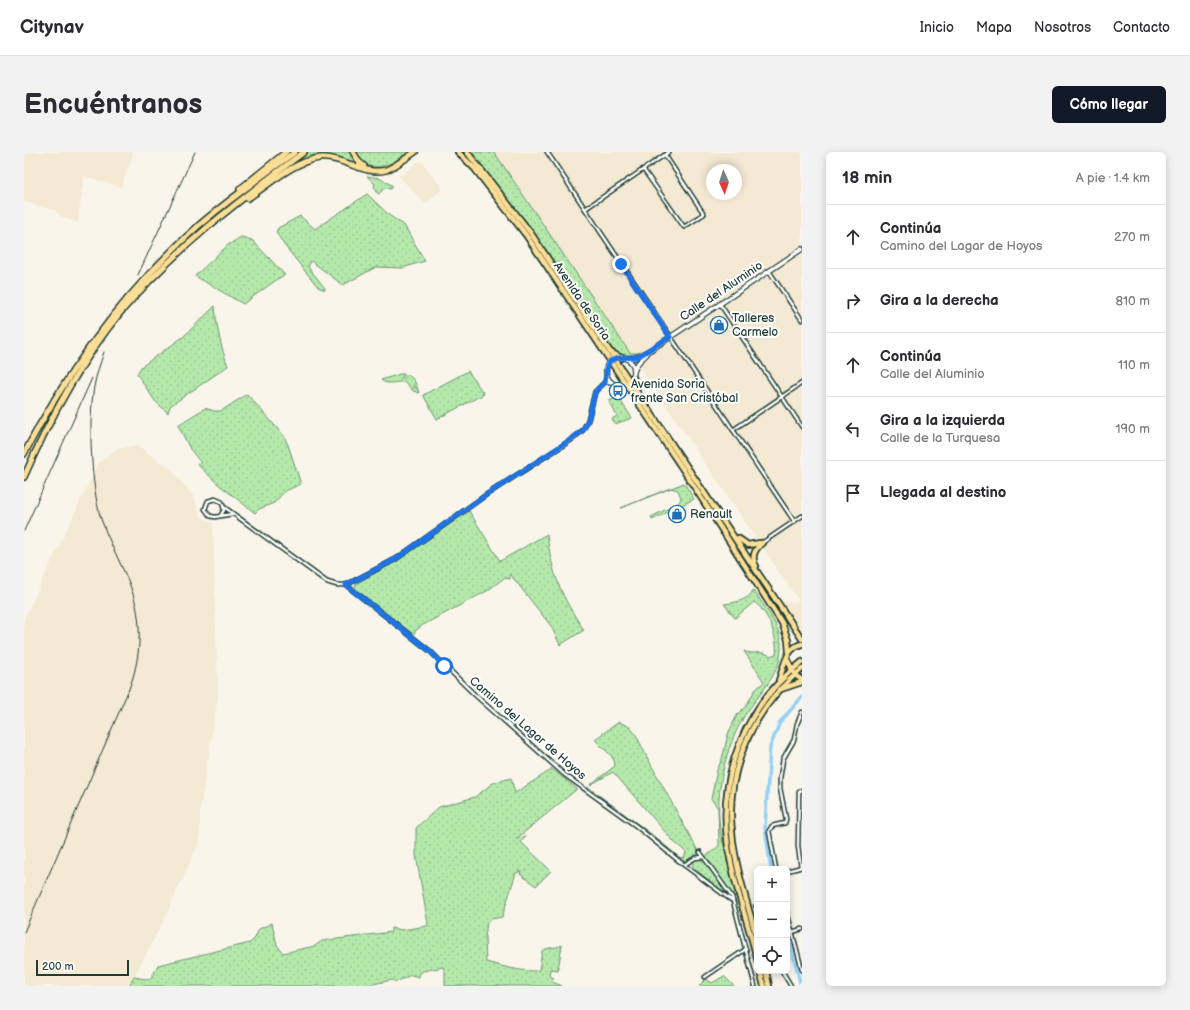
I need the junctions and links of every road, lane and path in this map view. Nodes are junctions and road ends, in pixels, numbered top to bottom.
1 (286, 152) edge
2 (295, 152) edge
3 (304, 152) edge
4 (353, 152) edge
5 (415, 152) edge
6 (458, 152) edge
7 (467, 152) edge
8 (546, 152) edge
9 (669, 152) edge
10 (664, 155) junction
11 (643, 169) junction
12 (372, 170) junction
13 (233, 197) junction
14 (585, 209) junction
15 (227, 211) junction
16 (802, 249) edge
17 (769, 271) junction
18 (720, 304) junction
19 (802, 320) edge
20 (670, 337) junction
21 (652, 350) junction
22 (610, 352) junction
23 (624, 358) junction
24 (612, 360) junction
25 (607, 375) junction
26 (630, 379) junction
27 (605, 382) junction
28 (611, 382) junction
29 (802, 383) edge
30 (782, 396) junction
31 (802, 426) edge
32 (733, 430) junction
33 (24, 454) edge
34 (24, 477) edge
35 (224, 507) junction
36 (232, 514) junction
37 (221, 515) junction
38 (802, 516) edge
39 (794, 521) junction
40 (726, 524) junction
41 (762, 543) junction
42 (346, 585) junction
43 (769, 591) junction
44 (802, 639) edge
45 (802, 644) edge
46 (789, 652) junction
47 (787, 659) junction
48 (802, 662) edge
49 (802, 669) edge
50 (792, 670) junction
51 (795, 675) junction
52 (802, 681) edge
53 (778, 683) junction
54 (780, 690) junction
55 (802, 712) edge
56 (802, 790) edge
57 (700, 852) dead end
58 (703, 858) junction
59 (684, 865) junction
60 (775, 866) edge
61 (802, 867) edge
62 (790, 870) edge
63 (731, 900) tunnel mouth
64 (790, 924) edge
65 (802, 929) edge
66 (792, 932) junction
67 (757, 938) edge
68 (754, 948) edge
69 (746, 949) junction
70 (802, 970) edge
71 (761, 974) edge
72 (767, 974) edge
73 (784, 974) edge
74 (705, 977) dead end
75 (755, 986) edge
76 (764, 986) edge
77 (769, 986) edge
78 (791, 986) edge

1 - 13 highway
2 - 13 highway
3 - 15 highway
4 - 12 highway
5 - 12 highway
6 - 24 highway, Avenida de Soria
7 - 22 highway, Avenida de Soria
8 - 14 street
9 - 10 street
10 - 11 street
10 - 11 street
11 - 14 street
12 - 15 highway
13 - 33 highway
14 - 20 street
15 - 34 highway
16 - 17 street, Calle del Aluminio
17 - 18 street, Calle del Aluminio
17 - 19 street
18 - 20 street, Calle del Aluminio
18 - 30 street
20 - 21 street, Calle del Aluminio
20 - 32 street
21 - 23 street, Calle del Aluminio
21 - 26 street, Calle del Aluminio
22 - 23 highway
22 - 24 highway, Avenida de Soria
23 - 24 street, Calle del Aluminio
23 - 26 street
24 - 25 street
24 - 26 highway, Avenida de Soria
25 - 27 street
25 - 28 street
26 - 28 street
26 - 40 highway
26 - 46 highway, Avenida de Soria
27 - 28 street
27 - 42 street
29 - 30 street
30 - 31 street
30 - 32 street
32 - 39 street
35 - 36 street
35 - 37 street
35 - 37 street
36 - 37 street
36 - 42 street
38 - 39 street
39 - 41 street
40 - 41 highway
40 - 43 highway
41 - 43 highway
42 - 59 street, Camino del Lagar de Hoyos
43 - 44 highway
45 - 46 highway
46 - 47 highway
47 - 50 highway
47 - 53 highway
48 - 50 highway
49 - 51 highway
50 - 51 highway
50 - 53 highway
51 - 52 highway
51 - 54 highway
52 - 54 highway
53 - 68 highway
54 - 67 highway
55 - 60 street
56 - 61 street
57 - 58 street
58 - 59 street
58 - 69 street
59 - 63 street, Camino del Lagar de Hoyos
61 - 62 street
64 - 66 street
65 - 66 street
66 - 70 street
69 - 74 street
69 - 75 street
71 - 76 highway
72 - 77 highway
73 - 78 street

